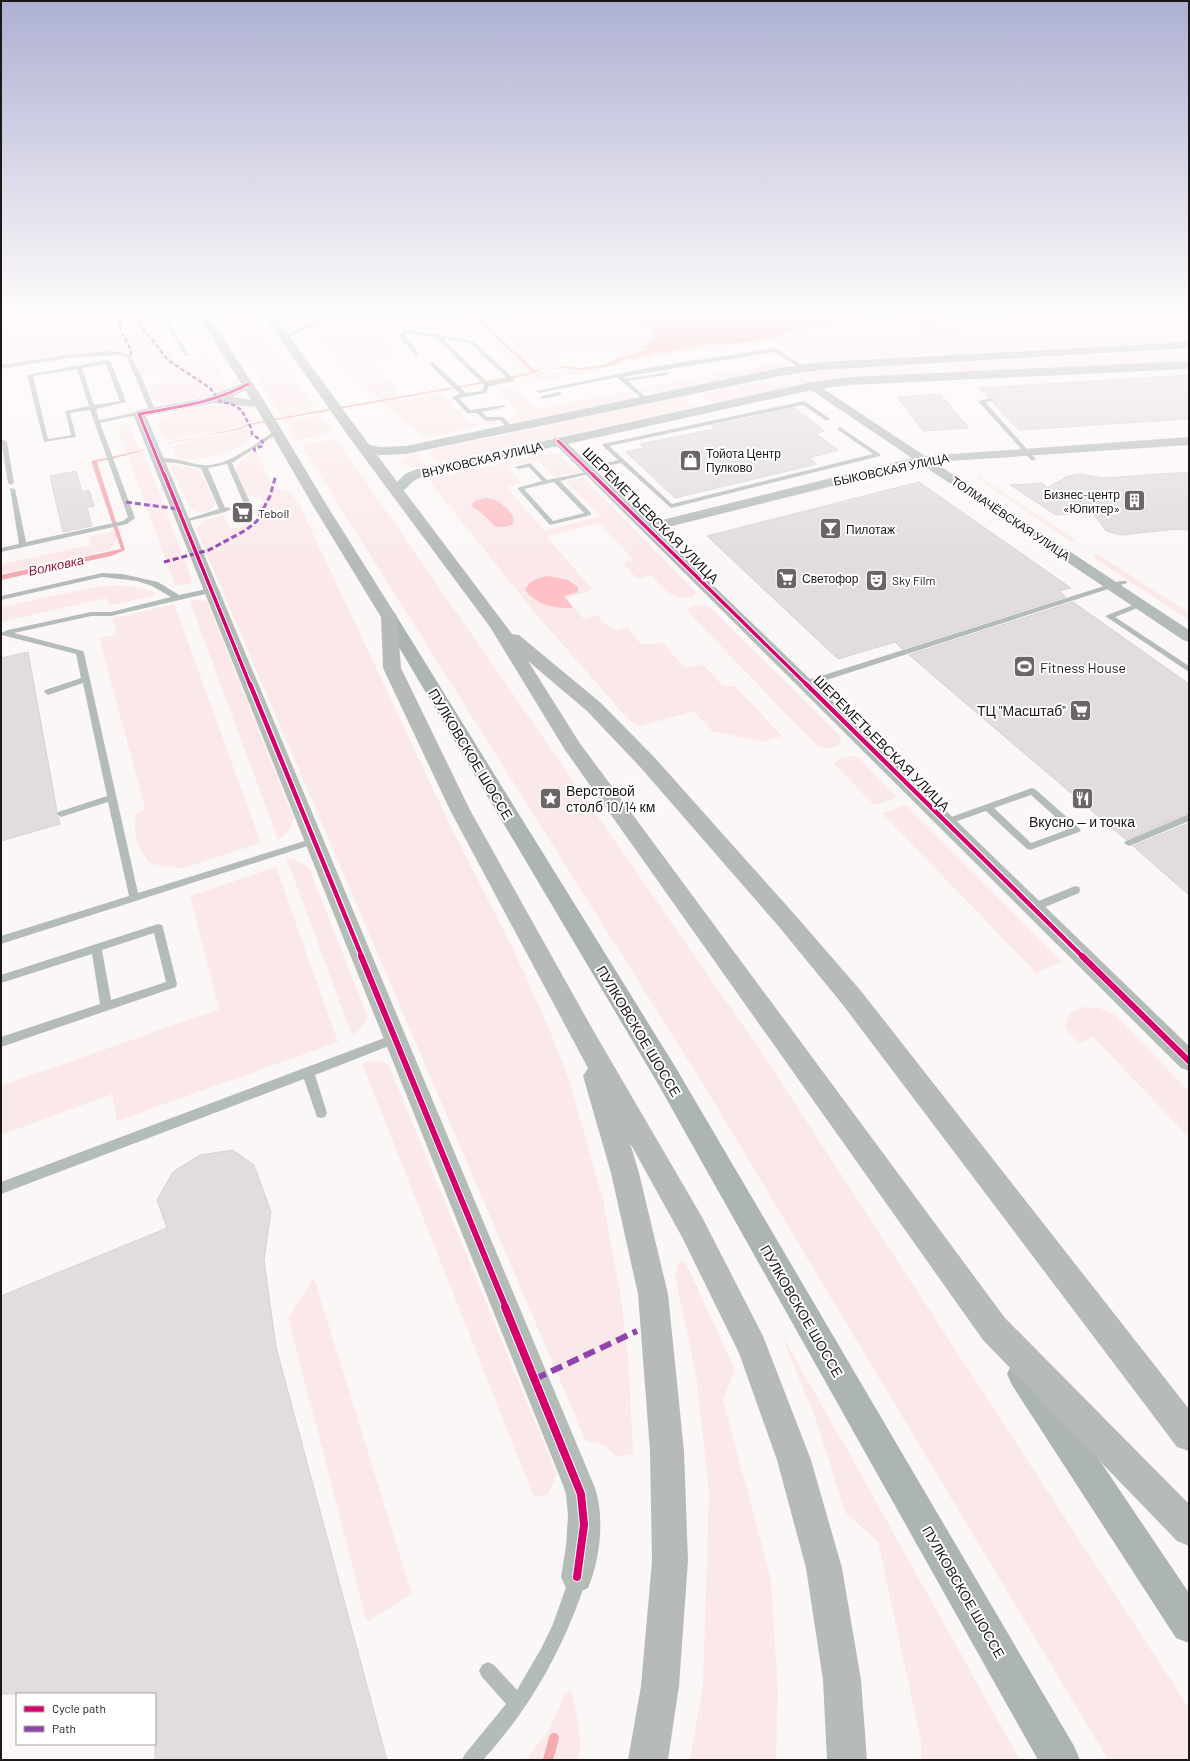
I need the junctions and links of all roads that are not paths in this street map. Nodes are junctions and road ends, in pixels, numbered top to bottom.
1 (35, 394) edge
2 (88, 394) edge
3 (120, 394) edge
4 (141, 394) edge
5 (230, 394) edge
6 (254, 394) edge
7 (326, 394) edge
8 (474, 394) edge
9 (556, 394) edge
10 (639, 394) edge
11 (674, 394) edge
12 (694, 394) edge
13 (787, 394) edge
14 (832, 394) edge
15 (465, 396) joint
16 (542, 397) dead end
17 (646, 400) junction
18 (768, 400) junction
19 (991, 400) dead end
20 (209, 401) junction
21 (260, 404) junction
22 (722, 404) junction
23 (502, 406) dead end
24 (785, 406) junction
25 (92, 407) junction
26 (478, 411) junction
27 (146, 413) junction
28 (827, 419) dead end
29 (97, 422) junction
30 (511, 428) junction
31 (840, 429) dead end
32 (277, 432) junction
33 (558, 441) junction
34 (1189, 441) edge
35 (1, 442) edge
36 (365, 448) junction
37 (1189, 449) edge
38 (1030, 455) junction
39 (158, 460) junction
40 (622, 461) junction
41 (229, 462) junction
42 (933, 462) junction
43 (204, 467) junction
44 (518, 467) dead end
45 (588, 470) junction
46 (555, 480) junction
47 (546, 482) junction
48 (397, 489) junction
49 (244, 506) dead end
50 (184, 522) junction
51 (650, 531) junction
52 (23, 545) junction
53 (1, 550) edge
54 (1118, 585) junction
55 (211, 590) junction
56 (1, 598) edge
57 (178, 598) junction
58 (1141, 605) junction
59 (388, 616) junction
60 (498, 626) junction
61 (1189, 627) edge
62 (3, 634) edge
63 (1189, 637) edge
64 (1189, 670) edge
65 (86, 679) junction
66 (805, 684) junction
67 (48, 692) dead end
68 (112, 798) junction
69 (987, 807) junction
70 (61, 814) dead end
71 (1189, 817) edge
72 (946, 822) junction
73 (314, 841) junction
74 (1130, 843) dead end
75 (1075, 890) dead end
76 (134, 897) junction
77 (1032, 908) junction
78 (1, 940) edge
79 (96, 948) junction
80 (1, 979) edge
81 (106, 1006) junction
82 (584, 1038) junction
83 (395, 1039) junction
84 (1, 1042) edge
85 (1189, 1062) edge
86 (308, 1072) junction
87 (321, 1113) dead end
88 (1, 1188) edge
89 (994, 1329) junction
90 (1189, 1435) edge
91 (1189, 1529) edge
92 (577, 1577) joint
93 (1189, 1625) edge
94 (488, 1670) dead end
95 (518, 1704) junction
96 (471, 1760) edge
97 (648, 1760) edge
98 (847, 1760) edge
99 (1060, 1760) edge

1 - 25 lane
2 - 25 lane
3 - 25 lane
4 - 27 lane
5 - 20 street
6 - 21 highway, ПУЛКОВСКОЕ ШОССЕ
7 - 36 highway
8 - 15 lane
9 - 16 lane
10 - 17 lane
11 - 17 street, ВНУКОВСКАЯ УЛИЦА
12 - 22 street
13 - 18 street, ВНУКОВСКАЯ УЛИЦА
14 - 42 street, ТОЛМАЧЁВСКАЯ УЛИЦА
15 - 26 lane
17 - 30 street, ВНУКОВСКАЯ УЛИЦА
18 - 22 street, ВНУКОВСКАЯ УЛИЦА
18 - 24 lane
19 - 38 lane
20 - 21 street
20 - 27 street
21 - 32 highway, ПУЛКОВСКОЕ ШОССЕ
22 - 33 street, ВНУКОВСКАЯ УЛИЦА
23 - 26 lane
24 - 28 lane
24 - 40 lane
25 - 29 lane
26 - 30 lane
27 - 29 lane
27 - 39 street
29 - 52 lane
30 - 36 street, ВНУКОВСКАЯ УЛИЦА
31 - 40 lane
32 - 41 lane
32 - 59 highway, ПУЛКОВСКОЕ ШОССЕ
33 - 45 street, ШЕРЕМЕТЬЕВСКАЯ УЛИЦА
33 - 48 street, ВНУКОВСКАЯ УЛИЦА
34 - 38 street, БЫКОВСКАЯ УЛИЦА
35 - 52 lane
36 - 48 highway
37 - 38 street, БЫКОВСКАЯ УЛИЦА
38 - 42 street, БЫКОВСКАЯ УЛИЦА
39 - 43 lane
39 - 50 street
40 - 45 lane
41 - 43 lane
41 - 49 lane
42 - 51 street, БЫКОВСКАЯ УЛИЦА
42 - 54 street, ТОЛМАЧЁВСКАЯ УЛИЦА
43 - 50 lane
44 - 47 lane
45 - 46 lane
45 - 51 street, ШЕРЕМЕТЬЕВСКАЯ УЛИЦА
46 - 47 lane
46 - 47 lane
48 - 60 highway
50 - 55 street
51 - 66 street, ШЕРЕМЕТЬЕВСКАЯ УЛИЦА
52 - 53 lane
54 - 58 street, ТОЛМАЧЁВСКАЯ УЛИЦА
54 - 61 street, ТОЛМАЧЁВСКАЯ УЛИЦА
54 - 66 lane
55 - 57 lane
55 - 73 street
56 - 57 lane
57 - 62 lane
58 - 63 street, ТОЛМАЧЁВСКАЯ УЛИЦА
58 - 64 lane
59 - 82 highway
59 - 99 main road, ПУЛКОВСКОЕ ШОССЕ
60 - 89 highway
60 - 90 highway
62 - 65 lane
65 - 67 lane
65 - 68 lane
66 - 72 street, ШЕРЕМЕТЬЕВСКАЯ УЛИЦА
68 - 70 lane
68 - 76 lane
69 - 69 lane
69 - 72 lane
71 - 74 lane
72 - 77 street, ШЕРЕМЕТЬЕВСКАЯ УЛИЦА
73 - 76 lane
73 - 83 street
75 - 77 lane
76 - 78 lane
77 - 85 street, ШЕРЕМЕТЬЕВСКАЯ УЛИЦА
79 - 80 lane
79 - 81 lane
79 - 81 lane
81 - 84 lane
82 - 97 highway
82 - 98 highway
83 - 86 lane
83 - 92 street
86 - 87 lane
86 - 88 lane
89 - 91 highway
89 - 93 main road
92 - 95 lane
94 - 95 lane
95 - 96 lane

